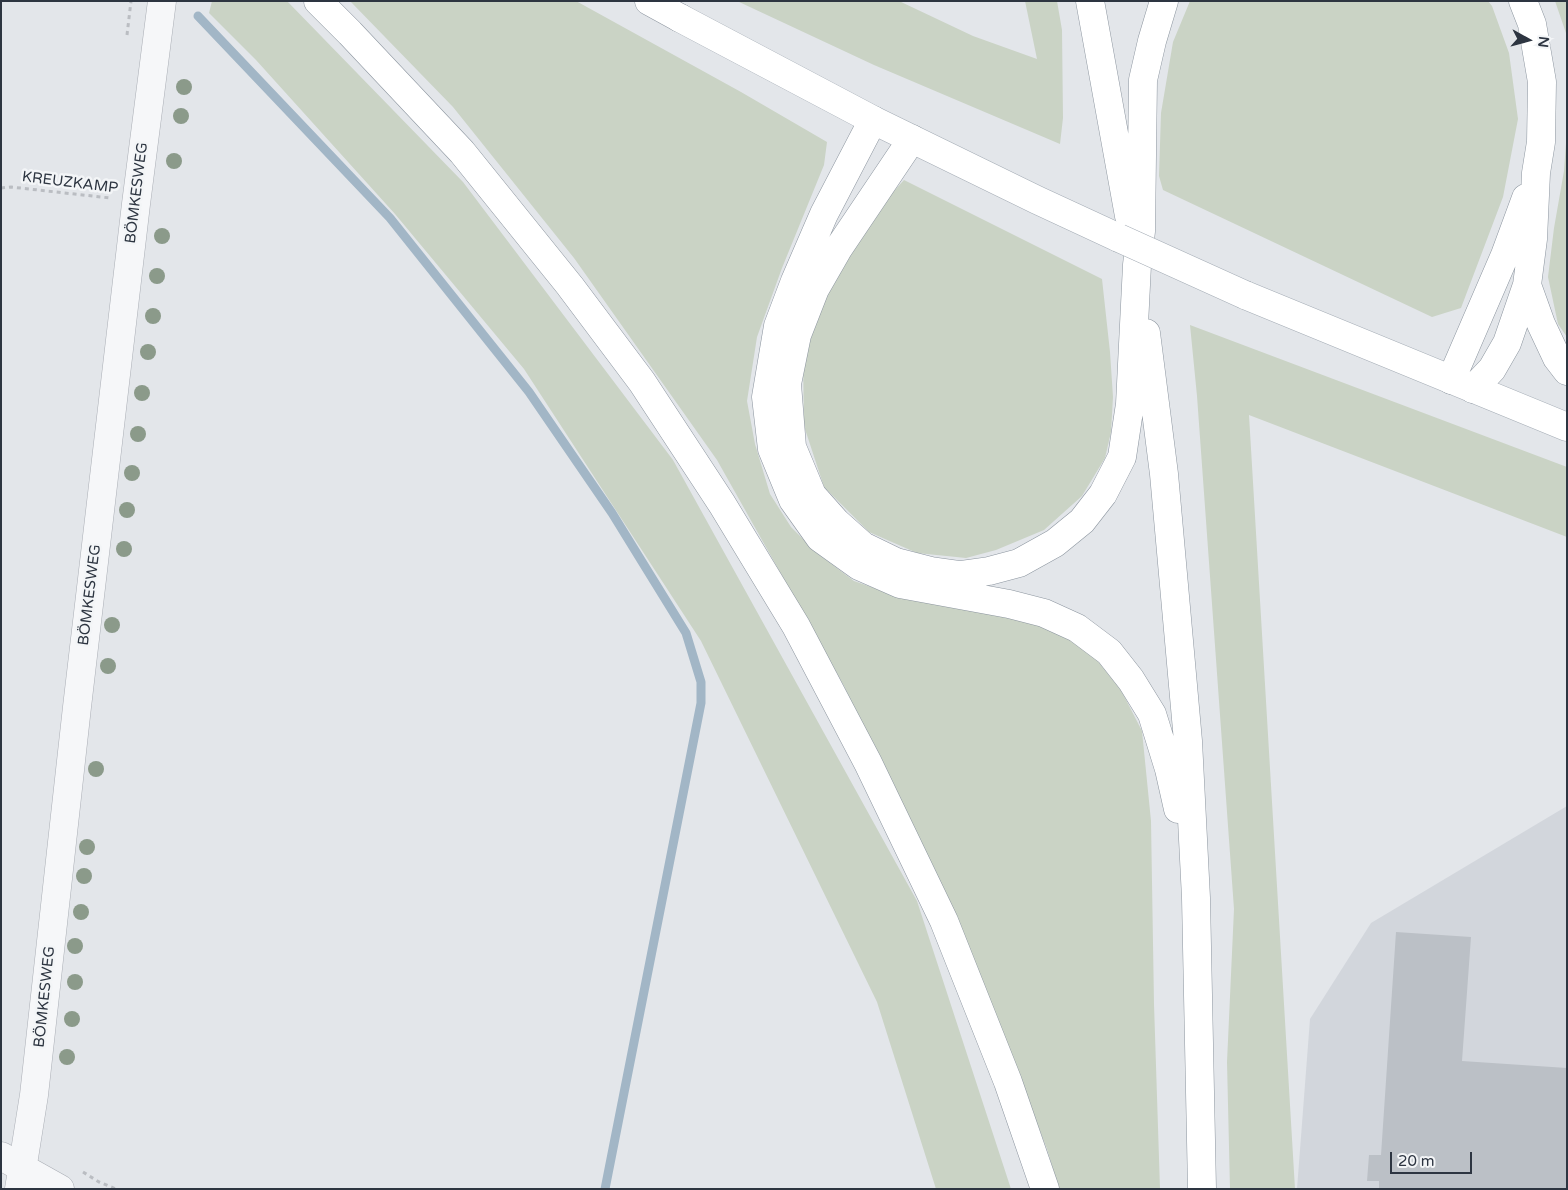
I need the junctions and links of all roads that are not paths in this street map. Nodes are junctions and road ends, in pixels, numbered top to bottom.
1 (162, 1) edge
2 (318, 1) edge
3 (649, 1) edge
4 (1090, 1) edge
5 (1164, 1) edge
6 (1524, 1) edge
7 (873, 120) junction
8 (912, 139) junction
9 (1536, 173) junction
10 (1137, 265) junction
11 (1528, 285) junction
12 (1567, 371) edge
13 (1462, 385) junction
14 (1567, 427) edge
15 (1196, 898) junction
16 (14, 1171) edge
17 (60, 1189) edge
18 (1044, 1189) edge
19 (1202, 1189) edge

1 - 16 street, BÖMKESWEG
2 - 18 main road
3 - 7 main road
4 - 10 main road
5 - 10 main road
6 - 9 main road
7 - 8 main road
7 - 15 main road
8 - 10 main road
8 - 13 main road, bridge
9 - 11 main road
9 - 13 main road
10 - 15 main road
11 - 12 main road
11 - 13 main road
13 - 14 main road
15 - 19 main road
16 - 17 street

